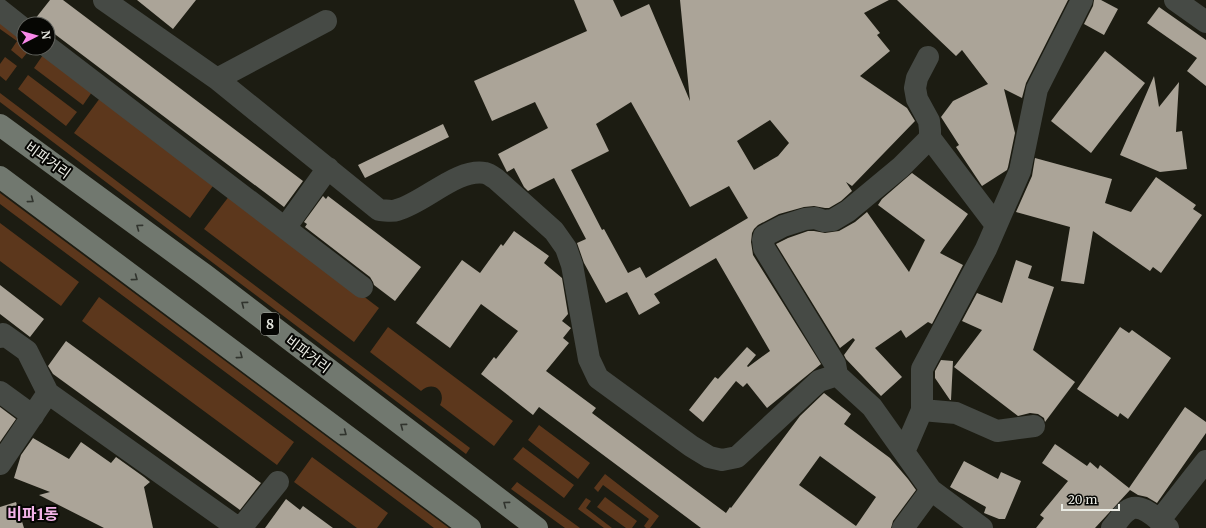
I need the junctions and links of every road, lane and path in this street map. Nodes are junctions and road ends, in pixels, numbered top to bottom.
1 (104, 0) edge
2 (1082, 0) edge
3 (1175, 0) edge
4 (0, 10) edge
5 (326, 21) dead end
6 (1206, 22) edge
7 (16, 23) edge
8 (56, 53) edge
9 (928, 57) dead end
10 (217, 79) junction
11 (0, 125) edge
12 (930, 138) junction
13 (328, 168) junction
14 (0, 177) edge
15 (996, 225) junction
16 (285, 228) junction
17 (362, 287) dead end
18 (0, 337) edge
19 (837, 375) junction
20 (0, 392) edge
21 (48, 392) junction
22 (922, 410) junction
23 (33, 416) junction
24 (1034, 426) dead end
25 (904, 452) junction
26 (1206, 461) edge
27 (0, 464) edge
28 (278, 482) dead end
29 (931, 490) junction
30 (1164, 525) edge
31 (238, 528) edge
32 (241, 528) edge
33 (470, 528) edge
34 (537, 528) edge
35 (903, 528) edge
36 (982, 528) edge
37 (1112, 528) edge

1 - 10 street
2 - 15 street
3 - 6 street
4 - 7 street
5 - 10 street
8 - 16 street
9 - 12 street
10 - 13 street
34 -> 11 main road, 비파거리 / 8
12 - 15 street
12 - 19 street
13 - 16 street
13 - 19 street
14 -> 33 main road
15 - 22 street
16 - 17 street
18 - 21 street
19 - 25 street
20 - 23 street
21 - 23 street
21 - 31 street
22 - 24 street
22 - 25 street
23 - 27 street
25 - 29 street
26 - 30 street
28 - 32 street
29 - 35 street
29 - 36 street
30 - 37 street

